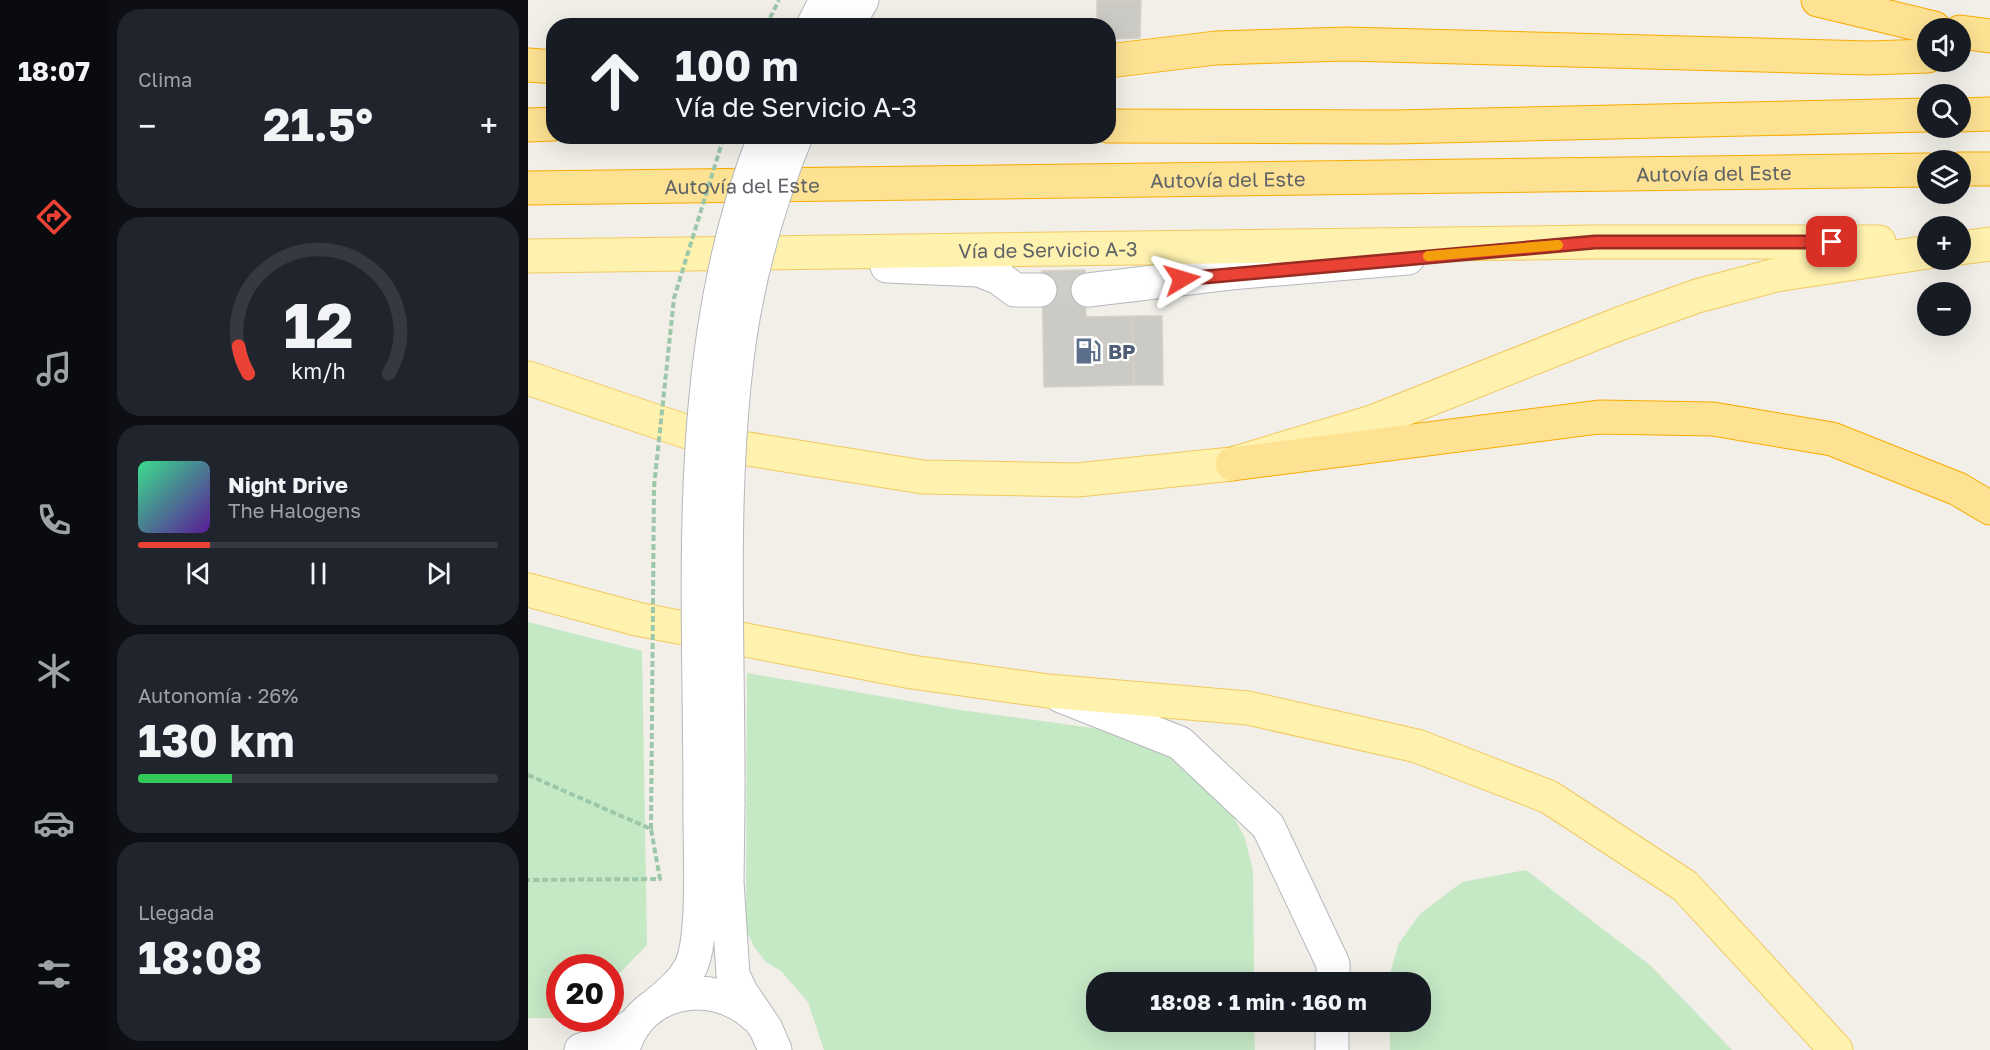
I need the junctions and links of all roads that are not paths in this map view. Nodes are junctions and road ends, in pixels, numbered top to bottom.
1 (826, 0) edge
2 (862, 0) edge
3 (1818, 0) edge
4 (817, 18) edge
5 (852, 18) edge
6 (1917, 24) edge
7 (1971, 33) edge
8 (1990, 36) edge
9 (1990, 53) edge
10 (1971, 54) edge
11 (1917, 56) edge
12 (1116, 60) edge
13 (528, 65) edge
14 (546, 66) edge
15 (1990, 114) edge
16 (1917, 115) edge
17 (1971, 115) edge
18 (546, 124) edge
19 (528, 125) edge
20 (1116, 126) edge
21 (762, 144) edge
22 (793, 144) edge
23 (1971, 169) edge
24 (1990, 169) edge
25 (1917, 170) edge
26 (528, 188) edge
27 (1595, 242) junction
28 (1917, 242) edge
29 (1971, 242) edge
30 (1990, 243) edge
31 (1971, 246) edge
32 (1917, 254) edge
33 (606, 255) junction
34 (528, 256) edge
35 (1040, 290) tunnel mouth
36 (1088, 290) tunnel mouth
37 (528, 378) edge
38 (1232, 464) junction
39 (1990, 508) edge
40 (528, 590) edge
41 (1048, 691) junction
42 (714, 802) junction
43 (1333, 972) edge
44 (638, 1026) edge
45 (1332, 1032) edge
46 (770, 1039) edge
47 (581, 1050) edge
48 (1332, 1050) edge
49 (1836, 1050) edge

1 - 4 street
2 - 5 street
3 - 6 highway
7 - 8 highway
9 - 10 highway
11 - 12 highway
13 - 14 highway
15 - 17 highway
16 - 20 highway
18 - 19 highway
21 - 42 street, bridge
22 - 42 street, bridge
23 - 24 highway
25 - 26 highway, Autovía del Este
27 - 28 main road, Vía de Servicio A-3
27 - 33 main road, Vía de Servicio A-3
27 - 36 street
29 - 30 main road
30 - 31 main road
32 - 38 main road
33 - 34 main road, Vía de Servicio A-3
33 - 35 street
37 - 38 main road
38 - 39 highway
40 - 41 main road
41 - 43 street
41 - 49 main road
42 - 44 street
42 - 46 street
44 - 46 street
44 - 47 street
45 - 48 street

